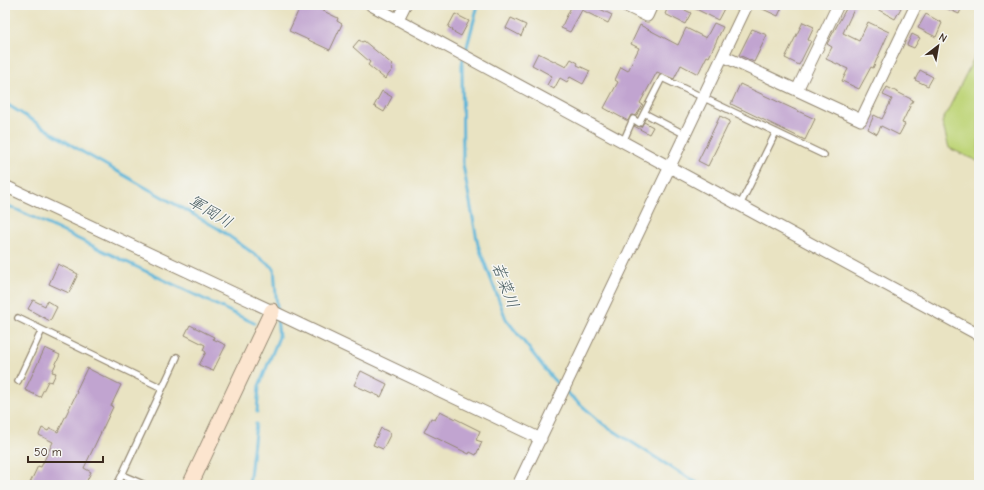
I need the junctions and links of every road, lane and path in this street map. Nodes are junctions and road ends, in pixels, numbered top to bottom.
1 (371, 5) edge
2 (405, 5) edge
3 (624, 5) edge
4 (652, 5) edge
5 (747, 5) edge
6 (838, 5) edge
7 (916, 5) edge
8 (398, 20) junction
9 (723, 56) junction
10 (797, 90) junction
11 (703, 97) junction
12 (644, 113) junction
13 (776, 132) junction
14 (686, 135) junction
15 (622, 142) junction
16 (824, 155) dead end
17 (670, 168) junction
18 (5, 186) edge
19 (740, 206) junction
20 (272, 311) junction
21 (18, 318) dead end
22 (42, 330) junction
23 (979, 335) edge
24 (177, 357) dead end
25 (18, 381) dead end
26 (162, 388) junction
27 (540, 439) junction
28 (122, 475) junction
29 (117, 485) edge
30 (145, 485) edge
31 (190, 485) edge
32 (518, 485) edge

1 - 8 street
2 - 8 street
3 - 4 street
5 - 9 street
6 - 10 street
7 - 10 street
8 - 15 street
9 - 10 street
9 - 11 street
11 - 12 lane
11 - 13 lane
11 - 14 street
12 - 14 lane
12 - 15 lane
13 - 16 lane
13 - 19 lane
14 - 17 street
15 - 17 street
17 - 19 street
17 - 27 street
18 - 20 street
19 - 23 street
20 - 27 street
20 - 31 street
21 - 22 lane
22 - 25 lane
22 - 26 lane
24 - 26 lane
26 - 28 lane
27 - 32 street
28 - 29 lane
28 - 30 lane

